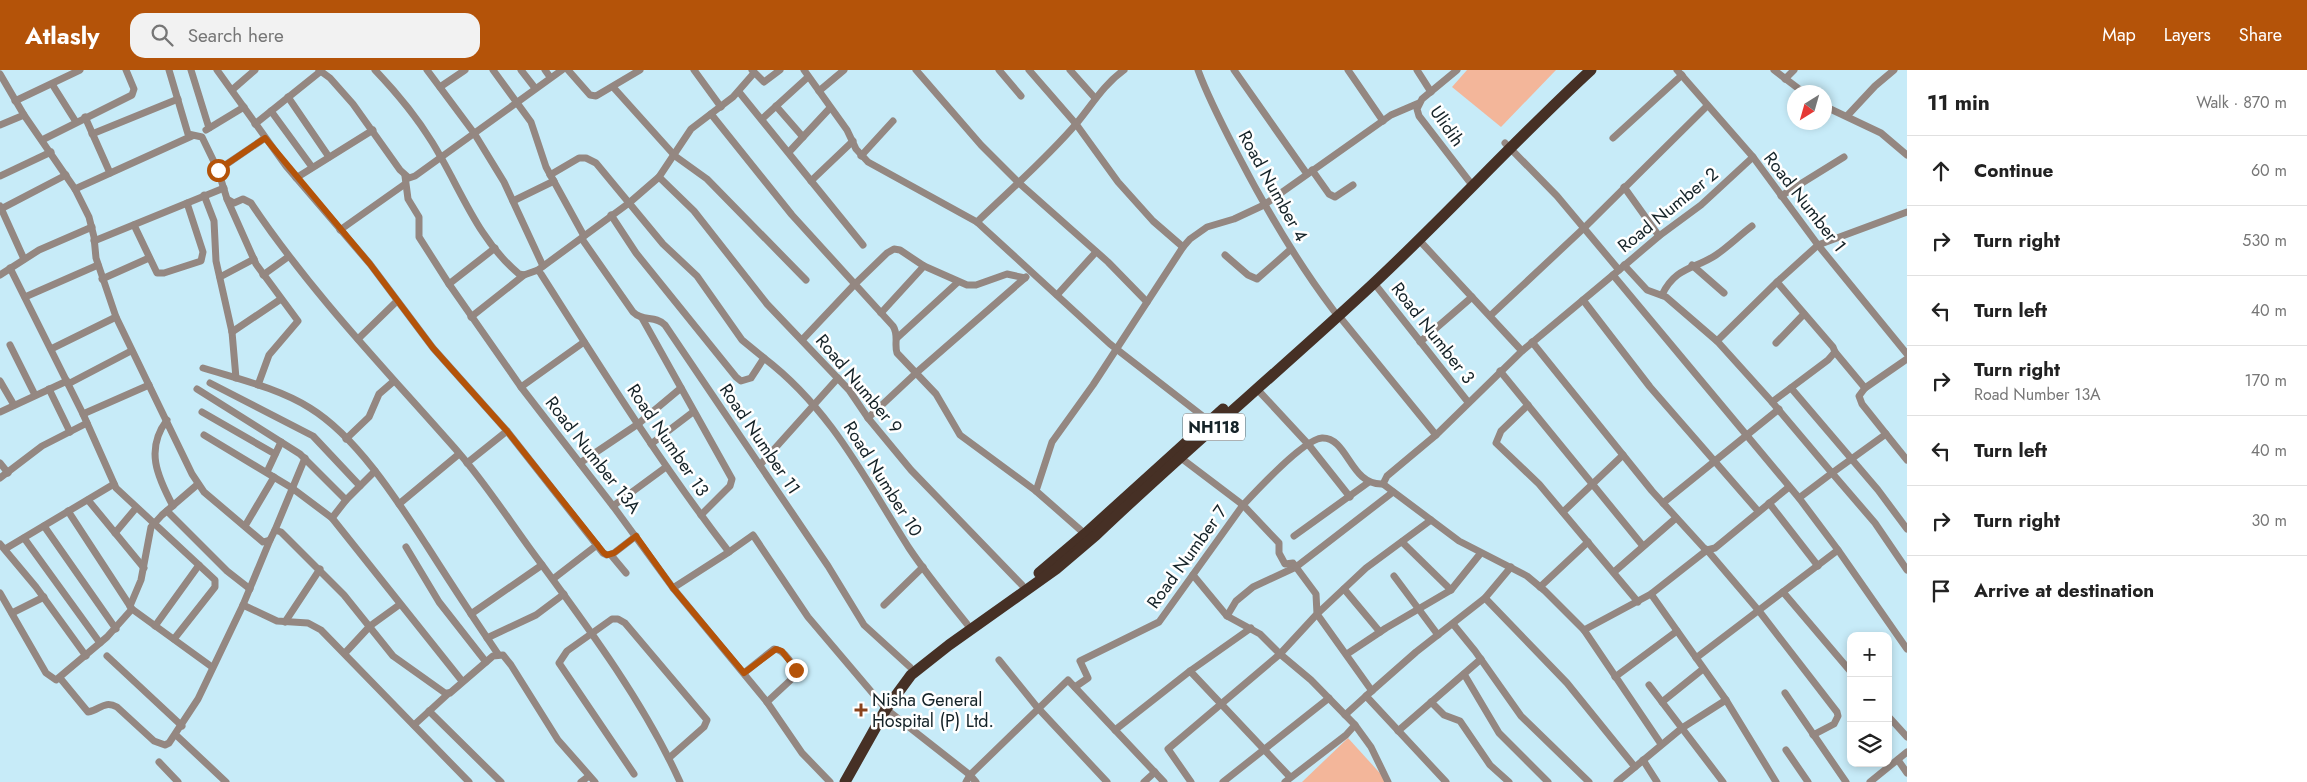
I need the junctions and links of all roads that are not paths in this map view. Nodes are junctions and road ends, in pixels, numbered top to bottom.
1 (80, 70) edge
2 (126, 70) edge
3 (169, 70) edge
4 (191, 70) edge
5 (217, 70) edge
6 (255, 70) edge
7 (427, 70) edge
8 (465, 70) edge
9 (494, 70) edge
10 (521, 70) edge
11 (545, 70) edge
12 (562, 70) edge
13 (568, 70) edge
14 (640, 70) edge
15 (694, 70) edge
16 (780, 70) edge
17 (804, 70) edge
18 (844, 70) edge
19 (916, 70) edge
20 (998, 70) edge
21 (1029, 70) edge
22 (1070, 70) edge
23 (1124, 70) edge
24 (1198, 70) edge
25 (1234, 70) edge
26 (1348, 70) edge
27 (1416, 70) edge
28 (1457, 70) edge
29 (1580, 70) edge
30 (1591, 70) edge
31 (1774, 70) edge
32 (1794, 70) edge
33 (1894, 70) edge
34 (320, 71) edge
35 (378, 71) edge
36 (753, 72) edge
37 (1679, 72) edge
38 (1113, 73) edge
39 (0, 74) edge
40 (550, 77) junction
41 (808, 77) junction
42 (1785, 79) junction
43 (52, 84) junction
44 (1793, 85) edge
45 (440, 87) junction
46 (613, 87) junction
47 (535, 88) junction
48 (232, 90) junction
49 (739, 92) junction
50 (819, 92) junction
51 (1431, 92) junction
52 (1021, 96) dead end
53 (288, 97) junction
54 (1095, 98) junction
55 (178, 100) junction
56 (15, 101) junction
57 (516, 102) junction
58 (1419, 103) junction
59 (244, 106) junction
60 (776, 106) junction
61 (1707, 106) junction
62 (721, 107) junction
63 (830, 108) junction
64 (1832, 109) edge
65 (271, 111) junction
66 (711, 114) junction
67 (24, 115) junction
68 (1847, 116) junction
69 (85, 117) junction
70 (762, 119) junction
71 (893, 121) dead end
72 (1382, 121) junction
73 (76, 122) junction
74 (255, 124) junction
75 (1076, 124) junction
76 (0, 125) edge
77 (209, 128) junction
78 (373, 130) junction
79 (92, 134) junction
80 (474, 134) junction
81 (195, 135) junction
82 (265, 138) junction
83 (803, 138) junction
84 (1613, 138) dead end
85 (42, 140) junction
86 (853, 141) junction
87 (1507, 145) junction
88 (51, 152) junction
89 (789, 152) junction
90 (1907, 155) edge
91 (675, 156) junction
92 (861, 156) junction
93 (329, 157) junction
94 (1844, 157) dead end
95 (440, 158) junction
96 (1752, 158) junction
97 (312, 167) junction
98 (218, 170) junction
99 (1310, 172) junction
100 (110, 173) junction
101 (66, 175) junction
102 (0, 176) edge
103 (659, 176) junction
104 (296, 178) junction
105 (552, 178) junction
106 (405, 180) junction
107 (811, 181) junction
108 (1469, 181) junction
109 (1018, 182) junction
110 (1353, 185) dead end
111 (224, 188) junction
112 (1624, 188) junction
113 (75, 189) junction
114 (204, 196) junction
115 (1781, 196) junction
116 (227, 199) junction
117 (513, 201) junction
118 (187, 202) junction
119 (629, 203) junction
120 (1264, 205) junction
121 (1, 207) edge
122 (1907, 212) edge
123 (611, 215) junction
124 (977, 222) junction
125 (134, 225) junction
126 (1752, 226) dead end
127 (92, 227) junction
128 (1585, 227) junction
129 (340, 230) junction
130 (1659, 236) junction
131 (583, 237) junction
132 (1419, 240) junction
133 (94, 241) junction
134 (863, 245) dead end
135 (1818, 245) junction
136 (1183, 247) junction
137 (495, 248) junction
138 (1290, 250) junction
139 (1096, 252) junction
140 (1225, 255) dead end
141 (288, 257) junction
142 (149, 258) junction
143 (24, 259) junction
144 (254, 259) junction
145 (98, 265) junction
146 (1692, 265) junction
147 (924, 266) junction
148 (10, 268) junction
149 (540, 268) junction
150 (1619, 270) junction
151 (1032, 272) junction
152 (0, 275) edge
153 (263, 275) junction
154 (524, 275) junction
155 (220, 276) junction
156 (1026, 278) junction
157 (102, 280) junction
158 (806, 280) dead end
159 (958, 282) junction
160 (1777, 282) junction
161 (1374, 283) junction
162 (449, 284) junction
163 (854, 285) junction
164 (1724, 294) dead end
165 (1057, 295) junction
166 (1662, 295) junction
167 (24, 297) junction
168 (1472, 297) junction
169 (282, 299) junction
170 (1583, 300) junction
171 (397, 301) junction
172 (1147, 302) junction
173 (881, 313) junction
174 (1336, 313) junction
175 (1804, 314) junction
176 (1490, 315) junction
177 (116, 317) junction
178 (472, 317) junction
179 (642, 318) junction
180 (232, 332) junction
181 (897, 338) junction
182 (358, 339) junction
183 (802, 340) junction
184 (1717, 341) junction
185 (584, 342) junction
186 (1420, 342) junction
187 (1532, 342) junction
188 (1776, 343) dead end
189 (10, 345) dead end
190 (1116, 348) junction
191 (51, 349) junction
192 (131, 351) junction
193 (1522, 351) junction
194 (1835, 352) junction
195 (1907, 354) edge
196 (764, 358) junction
197 (1907, 359) edge
198 (203, 368) dead end
199 (1500, 372) junction
200 (916, 373) junction
201 (236, 378) junction
202 (838, 378) junction
203 (0, 381) edge
204 (394, 381) junction
205 (68, 382) junction
206 (210, 383) dead end
207 (149, 385) junction
208 (258, 385) junction
209 (521, 387) junction
210 (681, 388) junction
211 (1791, 388) junction
212 (1865, 388) junction
213 (49, 389) junction
214 (197, 389) dead end
215 (1257, 389) junction
216 (35, 395) junction
217 (1468, 402) junction
218 (1772, 402) junction
219 (813, 404) junction
220 (14, 405) junction
221 (1528, 406) junction
222 (1779, 409) junction
223 (0, 412) edge
224 (202, 412) dead end
225 (693, 412) junction
226 (83, 414) junction
227 (868, 418) junction
228 (166, 420) junction
229 (1209, 421) junction
230 (87, 423) junction
231 (638, 424) junction
232 (507, 431) junction
233 (70, 432) junction
234 (1436, 434) junction
235 (1886, 434) junction
236 (204, 435) dead end
237 (1746, 435) junction
238 (346, 439) junction
239 (281, 442) junction
240 (651, 444) junction
241 (1308, 444) junction
242 (275, 454) junction
243 (460, 454) junction
244 (1177, 455) junction
245 (1623, 455) junction
246 (306, 458) junction
247 (1852, 459) junction
248 (1907, 460) edge
249 (1714, 462) junction
250 (0, 463) edge
251 (467, 463) junction
252 (580, 463) junction
253 (760, 466) junction
254 (666, 467) junction
255 (374, 471) junction
256 (266, 472) junction
257 (1832, 472) junction
258 (8, 473) junction
259 (274, 477) junction
260 (0, 478) edge
261 (1369, 482) junction
262 (114, 484) junction
263 (198, 484) junction
264 (1384, 484) junction
265 (1592, 485) junction
266 (360, 486) junction
267 (1789, 487) junction
268 (292, 488) junction
269 (1036, 491) junction
270 (1393, 492) junction
271 (1350, 496) junction
272 (1799, 498) junction
273 (88, 500) junction
274 (346, 500) junction
275 (1663, 503) junction
276 (1768, 503) junction
277 (400, 504) junction
278 (1243, 504) junction
279 (614, 506) junction
280 (136, 508) junction
281 (170, 508) junction
282 (68, 511) junction
283 (1758, 511) junction
284 (1563, 512) junction
285 (701, 515) junction
286 (332, 518) junction
287 (1676, 518) junction
288 (1431, 520) junction
289 (153, 524) junction
290 (44, 526) junction
291 (245, 526) junction
292 (1907, 529) edge
293 (275, 530) junction
294 (115, 533) junction
295 (1086, 534) junction
296 (636, 536) junction
297 (1294, 536) dead end
298 (24, 538) junction
299 (270, 540) junction
300 (1402, 542) junction
301 (1588, 542) junction
302 (597, 545) junction
303 (406, 546) dead end
304 (1643, 546) junction
305 (2, 547) edge
306 (1707, 550) junction
307 (1838, 550) junction
308 (729, 552) junction
309 (611, 554) junction
310 (1480, 554) junction
311 (199, 565) junction
312 (542, 565) junction
313 (1818, 566) junction
314 (922, 567) junction
315 (1296, 567) junction
316 (1511, 567) junction
317 (1906, 567) edge
318 (144, 568) junction
319 (320, 569) junction
320 (1614, 572) junction
321 (626, 573) dead end
322 (1193, 575) junction
323 (1394, 576) dead end
324 (553, 579) junction
325 (1022, 585) junction
326 (1540, 587) junction
327 (673, 588) junction
328 (250, 589) junction
329 (1344, 589) junction
330 (1451, 590) junction
331 (1783, 592) junction
332 (0, 593) edge
333 (564, 594) junction
334 (1651, 594) junction
335 (44, 597) junction
336 (1485, 598) junction
337 (1638, 602) junction
338 (243, 605) junction
339 (399, 605) junction
340 (884, 605) dead end
341 (131, 608) junction
342 (1418, 610) junction
343 (1759, 611) junction
344 (12, 613) junction
345 (471, 614) junction
346 (1317, 614) junction
347 (1227, 616) junction
348 (285, 622) junction
349 (968, 624) junction
350 (1452, 624) junction
351 (155, 626) junction
352 (370, 626) junction
353 (116, 628) junction
354 (1251, 628) junction
355 (1584, 630) junction
356 (1677, 631) junction
357 (1380, 632) junction
358 (591, 635) junction
359 (1438, 636) junction
360 (487, 638) junction
361 (174, 640) junction
362 (100, 644) junction
363 (1907, 649) edge
364 (344, 653) junction
365 (498, 654) junction
366 (1280, 654) junction
367 (1347, 654) junction
368 (86, 656) junction
369 (107, 656) dead end
370 (1696, 658) junction
371 (1481, 659) junction
372 (999, 660) dead end
373 (486, 662) junction
374 (212, 667) junction
375 (1847, 667) edge
376 (910, 668) junction
377 (1703, 669) junction
378 (1190, 671) junction
379 (744, 673) junction
380 (1464, 674) junction
381 (1615, 677) junction
382 (60, 678) junction
383 (462, 681) junction
384 (1649, 685) dead end
385 (1075, 687) junction
386 (1372, 691) junction
387 (450, 693) junction
388 (1784, 693) dead end
389 (1366, 696) junction
390 (1329, 698) junction
391 (1726, 700) junction
392 (767, 702) junction
393 (1431, 702) junction
394 (1662, 702) junction
395 (1221, 704) junction
396 (884, 707) junction
397 (1037, 707) junction
398 (430, 711) junction
399 (1345, 715) junction
400 (1892, 720) edge
401 (414, 725) junction
402 (1354, 725) junction
403 (182, 726) junction
404 (1682, 728) junction
405 (1115, 730) junction
406 (1398, 731) junction
407 (176, 735) junction
408 (1813, 735) junction
409 (1907, 736) edge
410 (1661, 744) junction
411 (1264, 749) junction
412 (1786, 750) dead end
413 (1907, 752) edge
414 (669, 758) junction
415 (1643, 760) junction
416 (1898, 760) junction
417 (159, 762) dead end
418 (1635, 767) junction
419 (1155, 772) junction
420 (1907, 773) edge
421 (634, 774) dead end
422 (970, 774) junction
423 (589, 776) junction
424 (1287, 780) edge
425 (178, 782) edge
426 (226, 782) edge
427 (469, 782) edge
428 (501, 782) edge
429 (581, 782) edge
430 (595, 782) edge
431 (680, 782) edge
432 (830, 782) edge
433 (836, 782) edge
434 (844, 782) edge
435 (966, 782) edge
436 (976, 782) edge
437 (1107, 782) edge
438 (1144, 782) edge
439 (1164, 782) edge
440 (1192, 782) edge
441 (1223, 782) edge
442 (1388, 782) edge
443 (1446, 782) edge
444 (1509, 782) edge
445 (1548, 782) edge
446 (1590, 782) edge
447 (1617, 782) edge
448 (1657, 782) edge
449 (1723, 782) edge
450 (1776, 782) edge
451 (1808, 782) edge
452 (1846, 782) edge
453 (1870, 782) edge

1 - 43 street
2 - 69 street
3 - 55 street
4 - 77 street
5 - 48 street
6 - 48 street
7 - 45 street, Road Number 13
8 - 45 street
9 - 57 street
10 - 47 street
11 - 40 street
12 - 40 street
13 - 46 street
14 - 46 street
15 - 62 street
16 - 36 street
17 - 41 street
18 - 50 street
19 - 109 street
20 - 52 street
21 - 75 street
22 - 54 street
23 - 38 street
24 - 120 street, Road Number 4
25 - 99 street
26 - 72 street
27 - 51 street
28 - 51 street, Ulidih
29 - 87 highway, NH118
30 - 87 highway, NH118
31 - 42 street
32 - 42 street
33 - 68 street
34 - 53 street
34 - 78 street, Road Number 13A
35 - 95 street
36 - 49 street
37 - 61 street, Road Number 1
37 - 84 street
38 - 54 street
39 - 56 street
40 - 47 street
41 - 50 street
41 - 60 street
42 - 44 street
43 - 56 street
43 - 73 street
45 - 80 street, Road Number 13
46 - 91 street
47 - 57 street
48 - 59 street
49 - 62 street
49 - 70 street
50 - 63 street
51 - 58 street, Ulidih
53 - 65 street
53 - 93 street
54 - 75 street
55 - 79 street
55 - 81 street
56 - 67 street
57 - 80 street
57 - 105 street
58 - 72 street
58 - 108 street, Ulidih
59 - 74 street
59 - 77 street
60 - 70 street
60 - 83 street
61 - 96 street, Road Number 1
61 - 112 street
62 - 66 street
63 - 83 street
63 - 86 street
64 - 68 street
65 - 74 street
65 - 97 street
66 - 91 street
66 - 163 street
67 - 76 street
67 - 85 street
68 - 90 street
69 - 73 street
69 - 79 street
70 - 89 street
71 - 92 street
72 - 99 street
73 - 85 street
74 - 82 street
75 - 109 street
75 - 136 street
77 - 81 street
78 - 93 street
78 - 106 street, Road Number 13A
79 - 100 street
80 - 95 street
80 - 117 street, Road Number 13
81 - 98 street
81 - 100 street
82 - 98 street
82 - 104 street
83 - 89 street
85 - 88 street
86 - 92 street
86 - 107 street
87 - 108 highway, NH118
87 - 128 street, Road Number 2
87 - 132 highway, NH118
88 - 101 street
88 - 102 street
89 - 107 street
91 - 103 street
91 - 158 street
92 - 124 street
93 - 97 street
94 - 115 street
95 - 106 street
95 - 137 street
96 - 115 street, Road Number 1
96 - 130 street, Road Number 2
97 - 104 street
98 - 111 street
99 - 110 street
99 - 120 street
100 - 113 street
101 - 113 street
101 - 121 street
103 - 119 street
103 - 183 street, Road Number 9
104 - 129 street
105 - 117 street, Road Number 10
105 - 119 street, Road Number 10
105 - 131 street
106 - 129 street
106 - 162 street, Road Number 13A
107 - 134 street
108 - 174 highway, NH118
109 - 124 street
109 - 139 street
111 - 114 street
111 - 116 street
112 - 128 street
112 - 130 street
113 - 127 street
114 - 118 street
114 - 155 street
115 - 135 street, Road Number 1
116 - 141 street
116 - 144 street
117 - 149 street, Road Number 13
118 - 125 street
118 - 142 street
119 - 123 street
119 - 196 street, Road Number 10
120 - 136 street
120 - 138 street, Road Number 4
121 - 143 street
122 - 135 street
123 - 131 street
123 - 196 street
124 - 151 street
125 - 133 street
125 - 142 street
126 - 146 street
127 - 133 street
127 - 143 street
128 - 150 street, Road Number 2
128 - 176 street
129 - 171 street
130 - 150 street, Road Number 2
131 - 149 street
131 - 179 street
132 - 161 highway, NH118
132 - 168 street
133 - 145 street
135 - 160 street
135 - 195 street, Road Number 1
136 - 172 street
137 - 154 street
137 - 162 street
138 - 140 street
138 - 174 street, Road Number 4
139 - 165 street
139 - 172 street
141 - 153 street
141 - 182 street
142 - 157 street
143 - 148 street
144 - 153 street
144 - 155 street
145 - 157 street
145 - 167 street
146 - 164 street
146 - 166 street
147 - 159 street
147 - 163 street
147 - 173 street
148 - 152 street
148 - 167 street
149 - 154 street
149 - 185 street, Road Number 13
150 - 166 street
150 - 170 street
150 - 237 street
151 - 156 street
151 - 165 street
153 - 169 street
154 - 178 street
155 - 180 street
156 - 159 street
156 - 200 street
157 - 177 street
159 - 181 street
160 - 175 street
160 - 184 street
161 - 174 highway, NH118
161 - 186 street, Road Number 3
162 - 178 street, Road Number 13A
163 - 173 street
163 - 183 street
165 - 190 street
166 - 184 street
167 - 191 street
168 - 176 street
168 - 186 street
169 - 180 street
169 - 208 street
170 - 187 street
170 - 249 street
171 - 182 street
171 - 232 street
172 - 190 street
173 - 181 street
174 - 215 highway, NH118
174 - 229 highway, NH118
174 - 234 street, Road Number 4
175 - 188 street
175 - 194 street
176 - 193 street
177 - 191 street
177 - 192 street
178 - 209 street, Road Number 13A
179 - 210 street
179 - 253 street, Road Number 11
180 - 201 street
181 - 200 street
182 - 204 street
183 - 202 street, Road Number 9
184 - 218 street
185 - 209 street
185 - 231 street, Road Number 13
186 - 217 street, Road Number 3
187 - 193 street
187 - 245 street
189 - 216 street
190 - 229 street
190 - 269 street
191 - 205 street
192 - 205 street
192 - 207 street
193 - 199 street
194 - 211 street
194 - 212 street
196 - 219 street, Road Number 10
197 - 212 street
198 - 201 street
199 - 217 street
199 - 221 street
200 - 227 street
200 - 269 street
201 - 208 street
202 - 219 street
202 - 227 street, Road Number 9
203 - 220 street
204 - 238 street
204 - 243 street
205 - 213 street
205 - 226 street
206 - 266 street
207 - 226 street
207 - 228 street
208 - 238 street
209 - 252 street, Road Number 13A
210 - 225 street
210 - 231 street
211 - 218 street
211 - 247 street
212 - 235 street
213 - 216 street
213 - 233 street
214 - 239 street
215 - 241 street
215 - 244 highway, NH118
216 - 220 street
217 - 234 street
218 - 222 street
219 - 253 street
219 - 314 street, Road Number 10
220 - 223 street
221 - 265 street
221 - 284 street
222 - 237 street
222 - 257 street
224 - 242 street
225 - 240 street
225 - 285 street
226 - 230 street
227 - 325 street, Road Number 9
228 - 263 street
228 - 281 street
229 - 244 highway, NH118
230 - 233 street
230 - 262 street
231 - 240 street, Road Number 13
231 - 252 street
232 - 251 street
232 - 302 street
233 - 258 street
234 - 264 street
235 - 247 street
235 - 248 street
236 - 256 street
237 - 249 street
237 - 267 street
238 - 255 street
239 - 242 street
239 - 246 street
240 - 254 street, Road Number 13
241 - 261 street
241 - 271 street
241 - 278 street
242 - 256 street
243 - 251 street
243 - 277 street
244 - 278 street, Road Number 7
244 - 295 highway, NH118
244 - 396 highway, NH118
245 - 265 street
245 - 275 street
246 - 268 street
246 - 274 street
247 - 257 street
247 - 292 street
249 - 275 street
249 - 283 street
250 - 258 street
251 - 312 street
252 - 279 street, Road Number 13A
253 - 376 street, Road Number 11
254 - 279 street
254 - 285 street, Road Number 13
255 - 266 street
255 - 277 street
256 - 259 street
257 - 272 street
257 - 317 street
258 - 260 street
259 - 268 street
259 - 291 street
261 - 264 street
261 - 271 street
262 - 273 street
262 - 280 street
263 - 281 street
263 - 291 street
264 - 270 street
265 - 284 street
265 - 304 street
266 - 274 street
267 - 272 street
267 - 276 street
268 - 286 street
268 - 293 street
269 - 295 street
270 - 288 street
270 - 315 street
271 - 297 street
272 - 307 street
273 - 282 street
273 - 294 street
274 - 286 street
275 - 287 street
276 - 283 street
276 - 313 street
277 - 345 street
278 - 315 street
278 - 322 street, Road Number 7
279 - 296 street, Road Number 13A
280 - 289 street
280 - 294 street
281 - 289 street
281 - 328 street
282 - 290 street
282 - 341 street
283 - 306 street
284 - 301 street
285 - 308 street, Road Number 13
286 - 339 street
287 - 304 street
287 - 306 street
288 - 300 street
288 - 310 street
289 - 311 street
289 - 318 street
290 - 298 street
290 - 353 street
291 - 299 street
293 - 299 street
293 - 319 street
294 - 318 street
295 - 325 highway, NH118
296 - 309 street
296 - 327 street, Road Number 13A
298 - 305 street
298 - 362 street
299 - 328 street
300 - 329 street
300 - 330 street
301 - 320 street
301 - 326 street
302 - 309 street
302 - 324 street
303 - 373 street
304 - 320 street
305 - 335 street
306 - 334 street
306 - 343 street
307 - 313 street
307 - 363 street
308 - 327 street
308 - 396 street
309 - 321 street
310 - 316 street
310 - 330 street
311 - 351 street
311 - 361 street
312 - 324 street
312 - 345 street
313 - 331 street
314 - 340 street
314 - 349 street, Road Number 10
315 - 346 street
315 - 347 street
316 - 326 street
316 - 336 street
318 - 341 street
319 - 348 street
319 - 352 street
320 - 337 street
322 - 347 street
322 - 385 street, Road Number 7
323 - 342 street
324 - 333 street
325 - 349 highway, NH118
326 - 355 street
327 - 379 street, Road Number 13A
328 - 338 street
329 - 346 street
329 - 357 street
330 - 342 street
331 - 343 street
331 - 375 street
332 - 344 street
333 - 358 street
333 - 360 street
334 - 337 street
334 - 356 street
335 - 344 street
335 - 368 street
336 - 350 street
336 - 418 street
337 - 355 street
338 - 348 street
338 - 374 street
339 - 352 street
339 - 383 street
341 - 351 street
341 - 353 street
342 - 357 street
342 - 359 street
343 - 370 street
343 - 408 street
344 - 382 street
345 - 360 street
346 - 366 street
346 - 367 street
347 - 354 street
348 - 364 street
349 - 376 highway, NH118
350 - 359 street
350 - 371 street
351 - 361 street
352 - 364 street
352 - 387 street
353 - 362 street
354 - 366 street
354 - 378 street
355 - 381 street
356 - 370 street
356 - 381 street
357 - 367 street
358 - 414 street
358 - 414 street
358 - 421 street
359 - 386 street
360 - 365 street
361 - 374 street
362 - 368 street
364 - 401 street
365 - 373 street
365 - 423 street
366 - 390 street
366 - 395 street
367 - 386 street
368 - 382 street
369 - 403 street
370 - 377 street
371 - 380 street
371 - 446 street
372 - 397 street
373 - 383 street
374 - 403 street
376 - 396 highway, NH118
377 - 391 street
377 - 394 street
378 - 395 street
378 - 405 street
379 - 392 street, Road Number 13A
379 - 392 street
380 - 393 street
380 - 445 street
381 - 410 street
382 - 407 street
383 - 387 street
384 - 394 street
385 - 397 street
385 - 405 street
386 - 389 street
387 - 398 street
388 - 408 street
389 - 399 street
389 - 406 street
390 - 399 street
390 - 411 street
391 - 404 street
391 - 450 street
392 - 432 street, Road Number 13A
393 - 406 street
393 - 444 street
394 - 404 street
395 - 411 street
395 - 440 street
396 - 422 street
396 - 433 highway, NH118
396 - 434 highway, NH118
397 - 422 street
397 - 437 street
398 - 401 street
398 - 428 street
399 - 402 street
400 - 409 street
401 - 427 street
402 - 424 street
402 - 442 street
403 - 407 street
404 - 410 street
404 - 449 street
405 - 419 street
406 - 443 street
407 - 426 street
408 - 452 street
410 - 415 street
411 - 424 street
411 - 441 street
412 - 451 street
413 - 416 street
414 - 431 street
415 - 418 street
415 - 448 street
416 - 420 street
416 - 453 street
417 - 425 street
418 - 447 street
419 - 438 street
419 - 439 street
422 - 435 street
422 - 436 street
423 - 429 street
423 - 430 street

